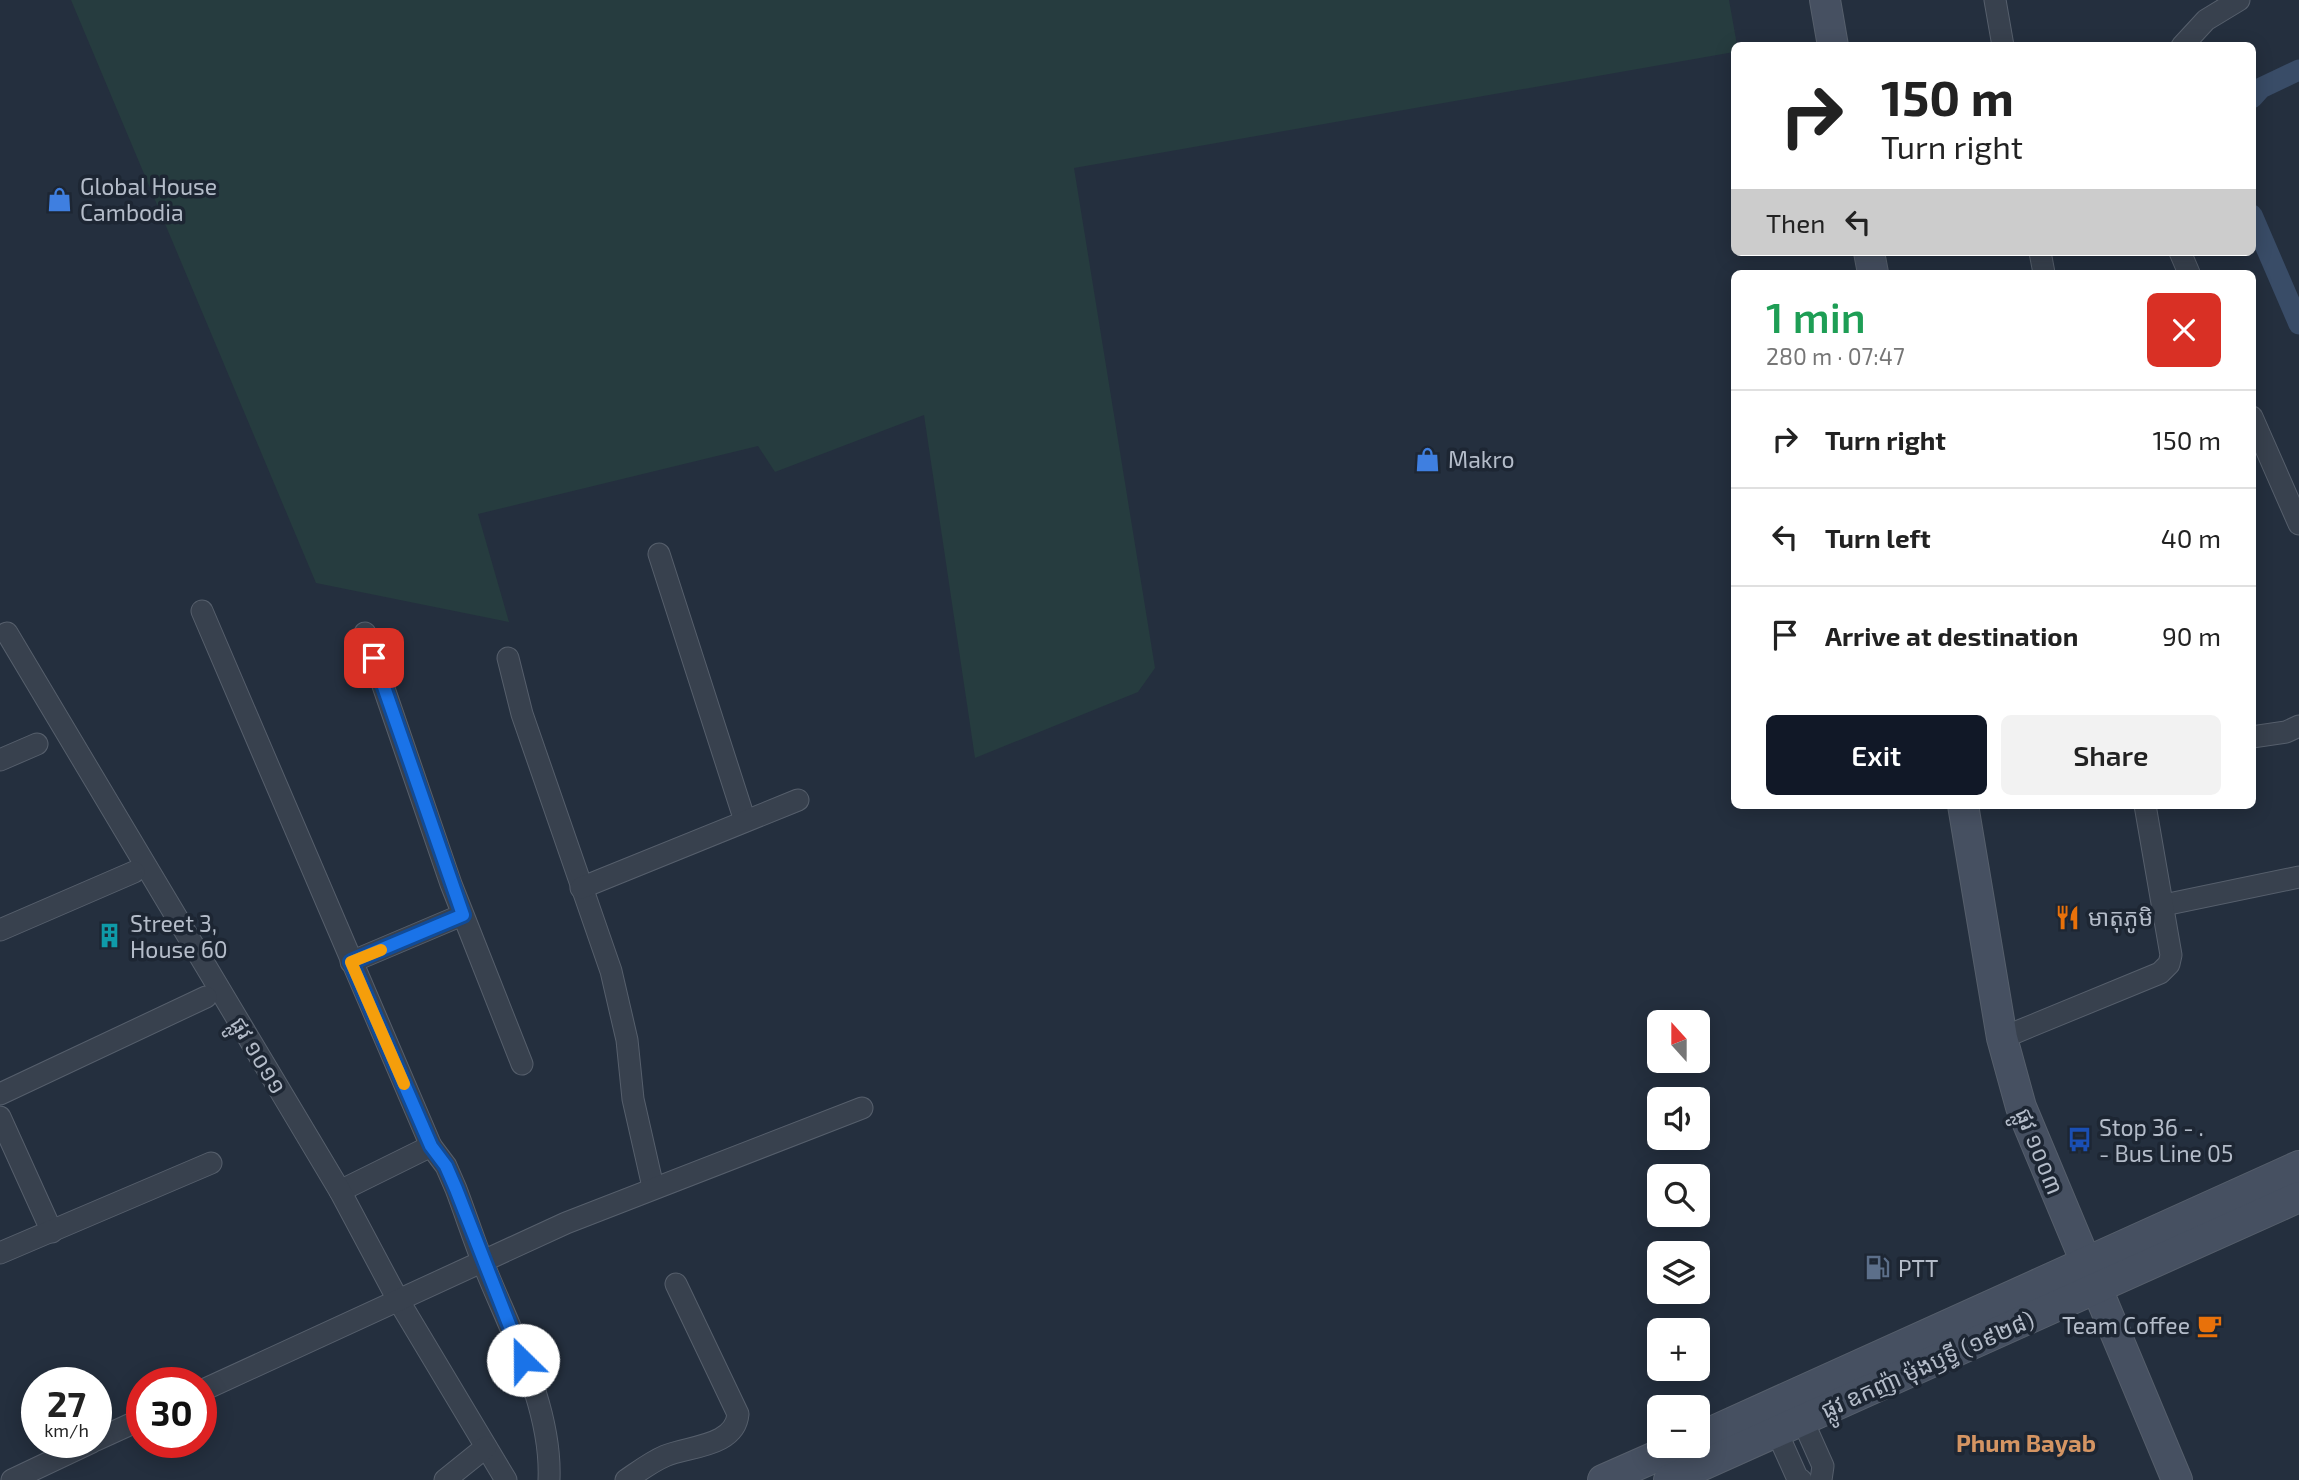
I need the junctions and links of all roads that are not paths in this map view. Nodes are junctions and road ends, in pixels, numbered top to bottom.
1 (1825, 0) edge
2 (1995, 0) edge
3 (2239, 0) edge
4 (1832, 42) edge
5 (2002, 42) edge
6 (2186, 42) edge
7 (2256, 426) edge
8 (2299, 524) edge
9 (659, 554) dead end
10 (202, 611) dead end
11 (7, 633) dead end
12 (365, 633) dead end
13 (508, 658) dead end
14 (2299, 726) edge
15 (2256, 736) edge
16 (37, 744) dead end
17 (0, 760) edge
18 (798, 800) dead end
19 (1964, 809) edge
20 (2145, 809) edge
21 (745, 821) junction
22 (134, 872) dead end
23 (2299, 877) edge
24 (581, 888) junction
25 (2164, 905) junction
26 (463, 915) junction
27 (0, 930) edge
28 (351, 962) junction
29 (206, 997) dead end
30 (2002, 1038) junction
31 (523, 1064) dead end
32 (0, 1094) edge
33 (862, 1108) dead end
34 (0, 1118) edge
35 (431, 1146) junction
36 (211, 1163) dead end
37 (2299, 1166) edge
38 (653, 1187) junction
39 (340, 1191) junction
40 (2299, 1196) edge
41 (52, 1232) junction
42 (0, 1253) edge
43 (482, 1260) junction
44 (2091, 1276) junction
45 (676, 1284) dead end
46 (397, 1298) junction
47 (217, 1383) edge
48 (1784, 1413) junction
49 (1710, 1434) edge
50 (485, 1447) junction
51 (58, 1458) edge
52 (1653, 1458) edge
53 (12, 1480) edge
54 (444, 1480) edge
55 (506, 1480) edge
56 (549, 1480) edge
57 (626, 1480) edge
58 (1603, 1480) edge
59 (1669, 1480) edge
60 (1801, 1480) edge
61 (1822, 1480) edge
62 (2177, 1480) edge

1 - 4 main road
2 - 5 street
3 - 6 street
7 - 8 street
9 - 21 street
10 - 28 street
11 - 39 street, ផ្លូវ ១០១១
12 - 26 street
13 - 24 street
14 - 15 street
16 - 17 street
18 - 21 street
19 - 30 main road, ផ្លូវ ១០០៣
20 - 25 street
21 - 24 street
22 - 27 street
23 - 25 street
24 - 38 street
25 - 30 street
26 - 28 street
26 - 31 street
28 - 35 street
29 - 32 street
30 - 44 main road, ផ្លូវ ១០០៣
33 - 38 street
34 - 41 street
35 - 39 street
35 - 43 street
36 - 41 street
37 - 44 main road, ផ្លូវ ឧកញ៉ា ម៉ុងឫទ្ធី (១៩២៨)
38 - 43 street
39 - 46 street, ផ្លូវ ១០១១
40 - 44 main road, ផ្លូវ ឧកញ៉ា ម៉ុងឫទ្ធី (១៩២៨)
41 - 42 street
43 - 46 street
43 - 56 street
44 - 48 main road, ផ្លូវ ឧកញ៉ា ម៉ុងឫទ្ធី (១៩២៨)
44 - 62 main road, ផ្លូវ ១០០៣
45 - 57 street
46 - 47 street
46 - 50 street, ផ្លូវ ១០១១
48 - 49 main road, ផ្លូវ ឧកញ៉ា ម៉ុងឫទ្ធី (១៩២៨)
48 - 59 main road, ផ្លូវ ឧកញ៉ា ម៉ុងឫទ្ធី (១៩២៨)
48 - 60 street
48 - 61 street
50 - 54 street
50 - 55 street, ផ្លូវ ១០១១
51 - 53 street
52 - 58 main road

